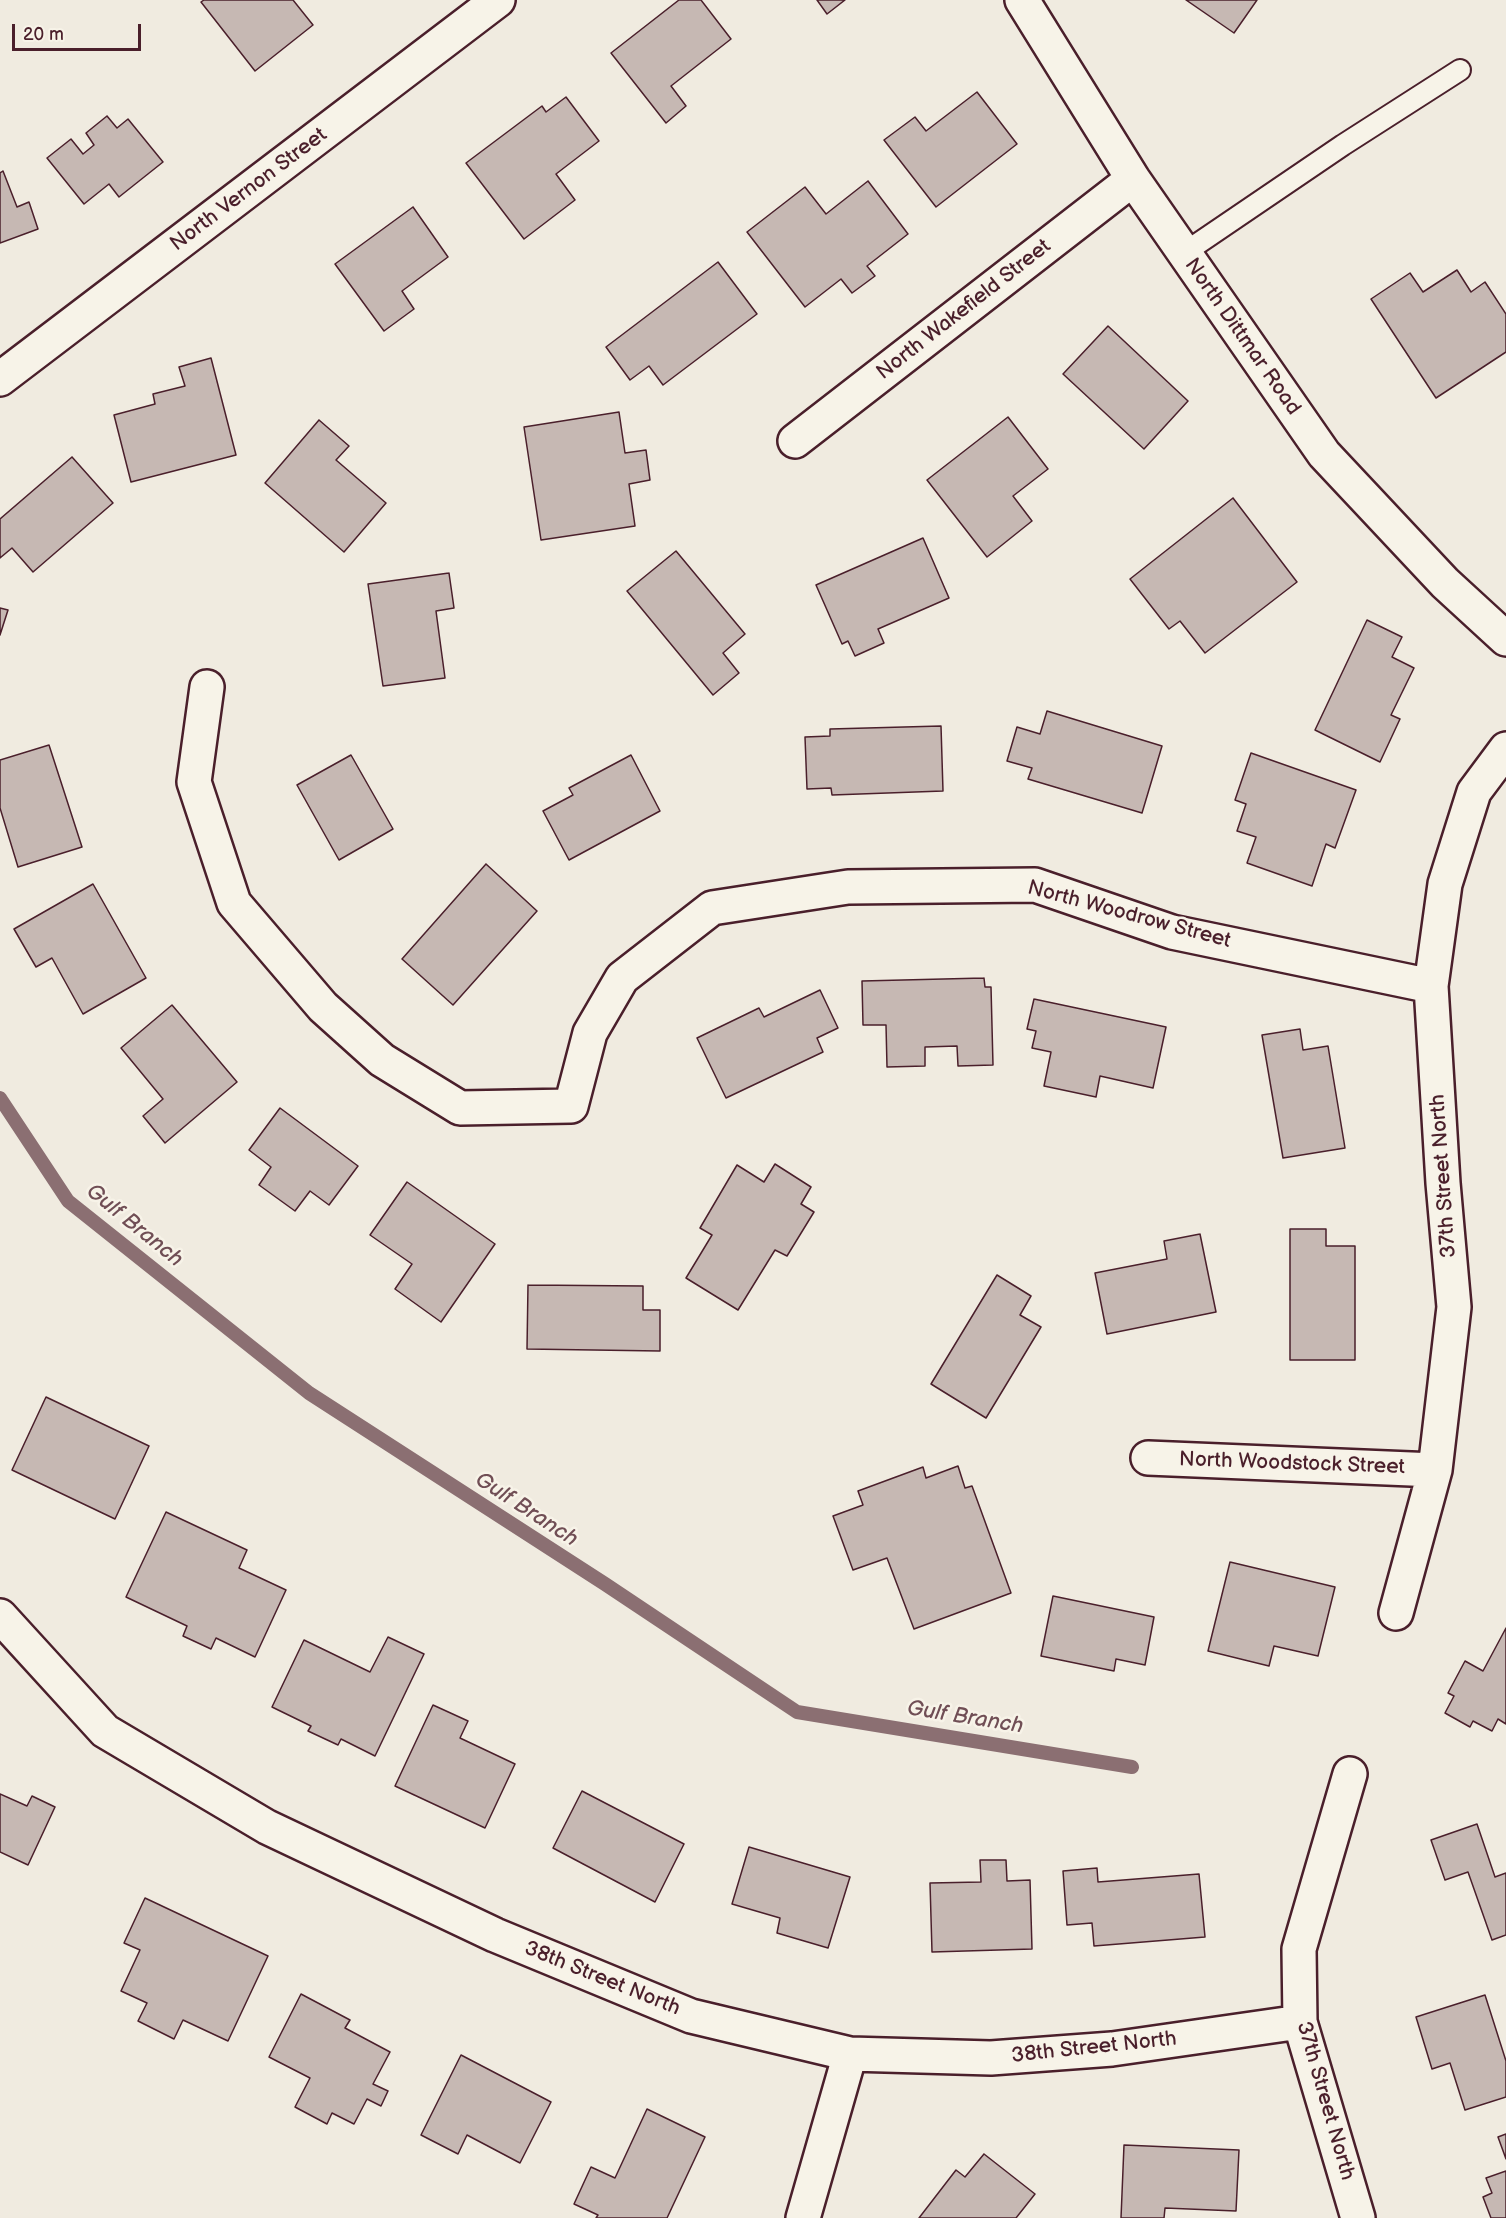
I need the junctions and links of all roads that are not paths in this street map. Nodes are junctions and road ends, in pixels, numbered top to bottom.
1 (498, 0) edge
2 (1022, 0) edge
3 (1460, 70) dead end
4 (1133, 178) junction
5 (1184, 253) junction
6 (0, 379) edge
7 (795, 441) dead end
8 (1506, 639) edge
9 (207, 687) dead end
10 (1506, 749) edge
11 (1431, 986) junction
12 (1148, 1458) dead end
13 (1435, 1470) junction
14 (1396, 1613) dead end
15 (0, 1616) edge
16 (1350, 1774) dead end
17 (1300, 2022) junction
18 (850, 2054) junction
19 (803, 2218) edge
20 (1358, 2218) edge

1 - 6 street, North Vernon Street
2 - 4 street, North Dittmar Road
3 - 5 lane
4 - 5 street, North Dittmar Road
4 - 7 street, North Wakefield Street
5 - 8 street, North Dittmar Road
9 - 11 street, North Woodrow Street
10 - 11 street, 37th Street North
11 - 13 street, 37th Street North
12 - 13 street, North Woodstock Street
13 - 14 street, 37th Street North
15 - 18 street, 38th Street North
16 - 17 street, 37th Street North
17 - 18 street, 38th Street North
17 - 20 street, 37th Street North
18 - 19 street

